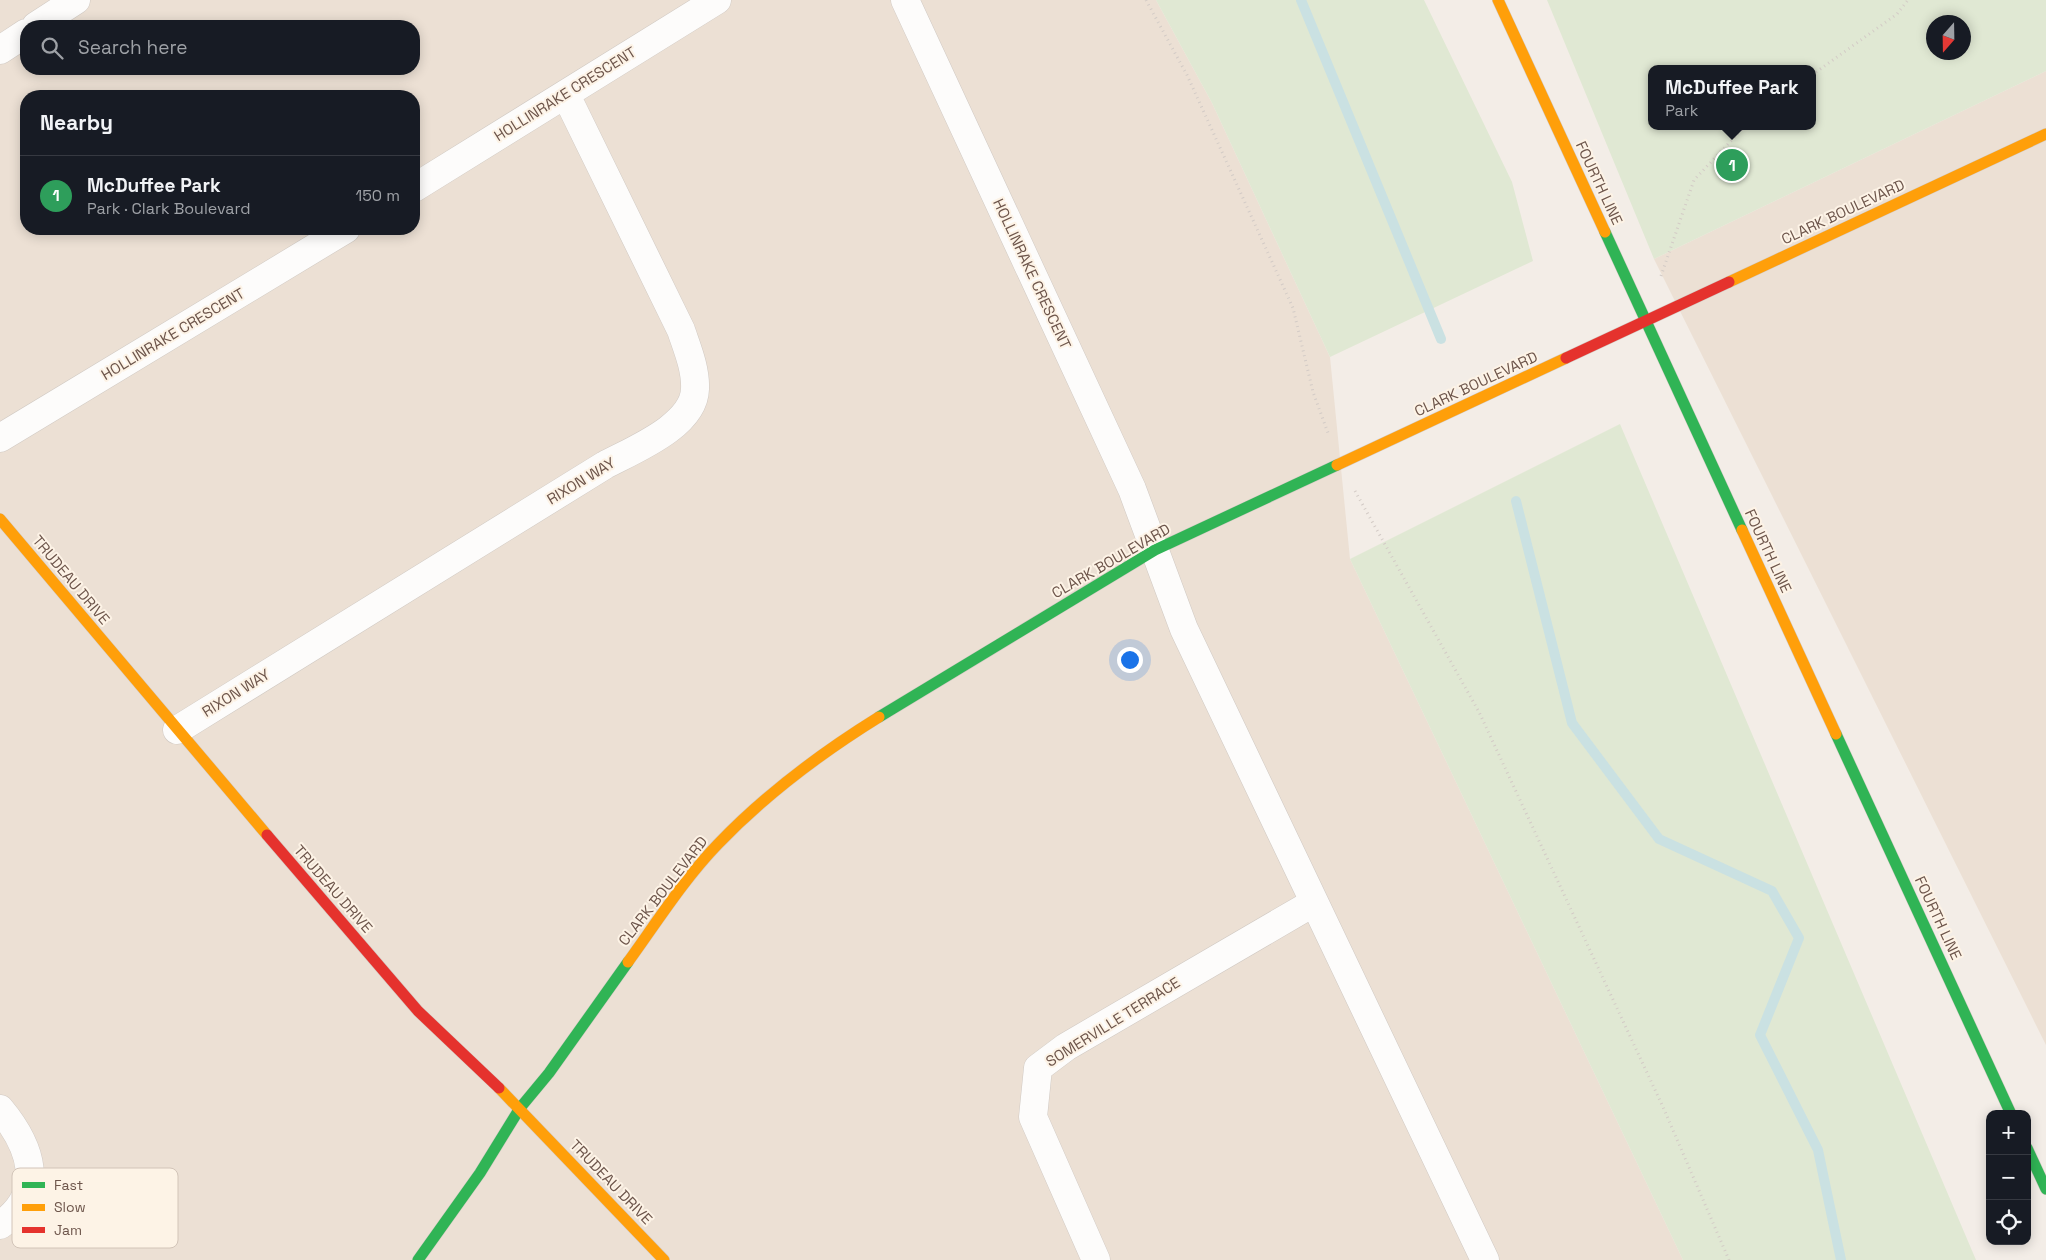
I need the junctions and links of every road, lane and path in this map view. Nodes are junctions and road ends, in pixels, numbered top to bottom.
1 (76, 0) edge
2 (717, 0) edge
3 (905, 0) edge
4 (1146, 0) edge
5 (1498, 0) edge
6 (1908, 0) edge
7 (45, 20) edge
8 (20, 37) edge
9 (0, 50) edge
10 (1816, 71) edge
11 (566, 95) junction
12 (1741, 130) edge
13 (2046, 134) edge
14 (420, 184) edge
15 (336, 235) edge
16 (1646, 321) junction
17 (0, 438) edge
18 (1340, 464) junction
19 (0, 519) edge
20 (1154, 550) junction
21 (176, 730) junction
22 (1313, 902) junction
23 (520, 1108) junction
24 (0, 1109) edge
25 (2009, 1110) edge
26 (2030, 1155) edge
27 (30, 1168) edge
28 (2046, 1189) edge
29 (12, 1215) edge
30 (0, 1225) edge
31 (418, 1260) edge
32 (664, 1260) edge
33 (1096, 1260) edge
34 (1485, 1260) edge
35 (1729, 1260) edge

1 - 7 street
2 - 11 street, HOLLINRAKE CRESCENT
3 - 20 street, HOLLINRAKE CRESCENT
4 - 18 path
5 - 16 street, FOURTH LINE
6 - 10 path
8 - 9 street
11 - 14 street, HOLLINRAKE CRESCENT
11 - 21 street, RIXON WAY
12 - 16 path
13 - 16 street, CLARK BOULEVARD
15 - 17 street, HOLLINRAKE CRESCENT
16 - 18 street, CLARK BOULEVARD
16 - 25 street, FOURTH LINE
18 - 20 street, CLARK BOULEVARD
18 - 35 path
19 - 21 street, TRUDEAU DRIVE
20 - 22 street
20 - 23 street, CLARK BOULEVARD
21 - 23 street, TRUDEAU DRIVE
22 - 33 street, SOMERVILLE TERRACE
22 - 34 street
23 - 31 street, CLARK BOULEVARD
23 - 32 street, TRUDEAU DRIVE
24 - 27 street
26 - 28 street
29 - 30 street

